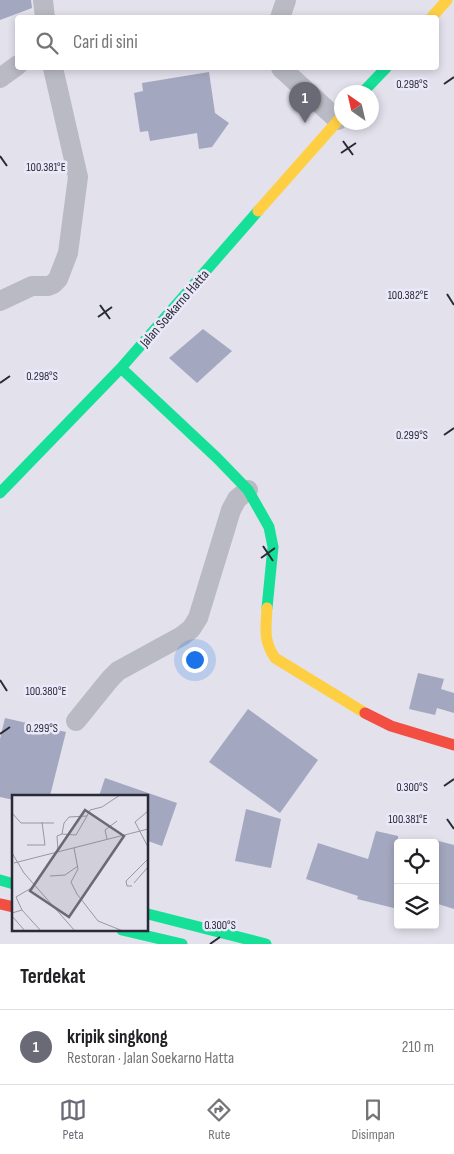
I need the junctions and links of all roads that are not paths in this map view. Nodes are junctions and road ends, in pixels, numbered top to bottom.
1 (42, 0) edge
2 (286, 0) edge
3 (447, 0) edge
4 (44, 15) edge
5 (281, 15) edge
6 (434, 15) edge
7 (15, 67) edge
8 (53, 70) edge
9 (283, 70) edge
10 (384, 70) edge
11 (0, 78) edge
12 (370, 85) edge
13 (334, 113) edge
14 (334, 125) edge
15 (0, 301) edge
16 (121, 368) junction
17 (3, 483) edge
18 (248, 490) junction
19 (76, 721) dead end
20 (454, 745) edge
21 (149, 914) edge
22 (164, 918) junction
23 (132, 932) edge
24 (161, 938) junction
25 (182, 944) edge
26 (266, 944) edge

1 - 4 street
2 - 5 street
3 - 6 main road
7 - 11 street
8 - 15 street
9 - 13 street
10 - 12 main road
14 - 16 main road, Jalan Soekarno Hatta
16 - 17 main road, Jalan Soekarno Hatta
16 - 18 main road
18 - 19 street
18 - 20 main road
21 - 22 main road
22 - 24 main road
22 - 26 main road
23 - 24 main road
24 - 25 main road

